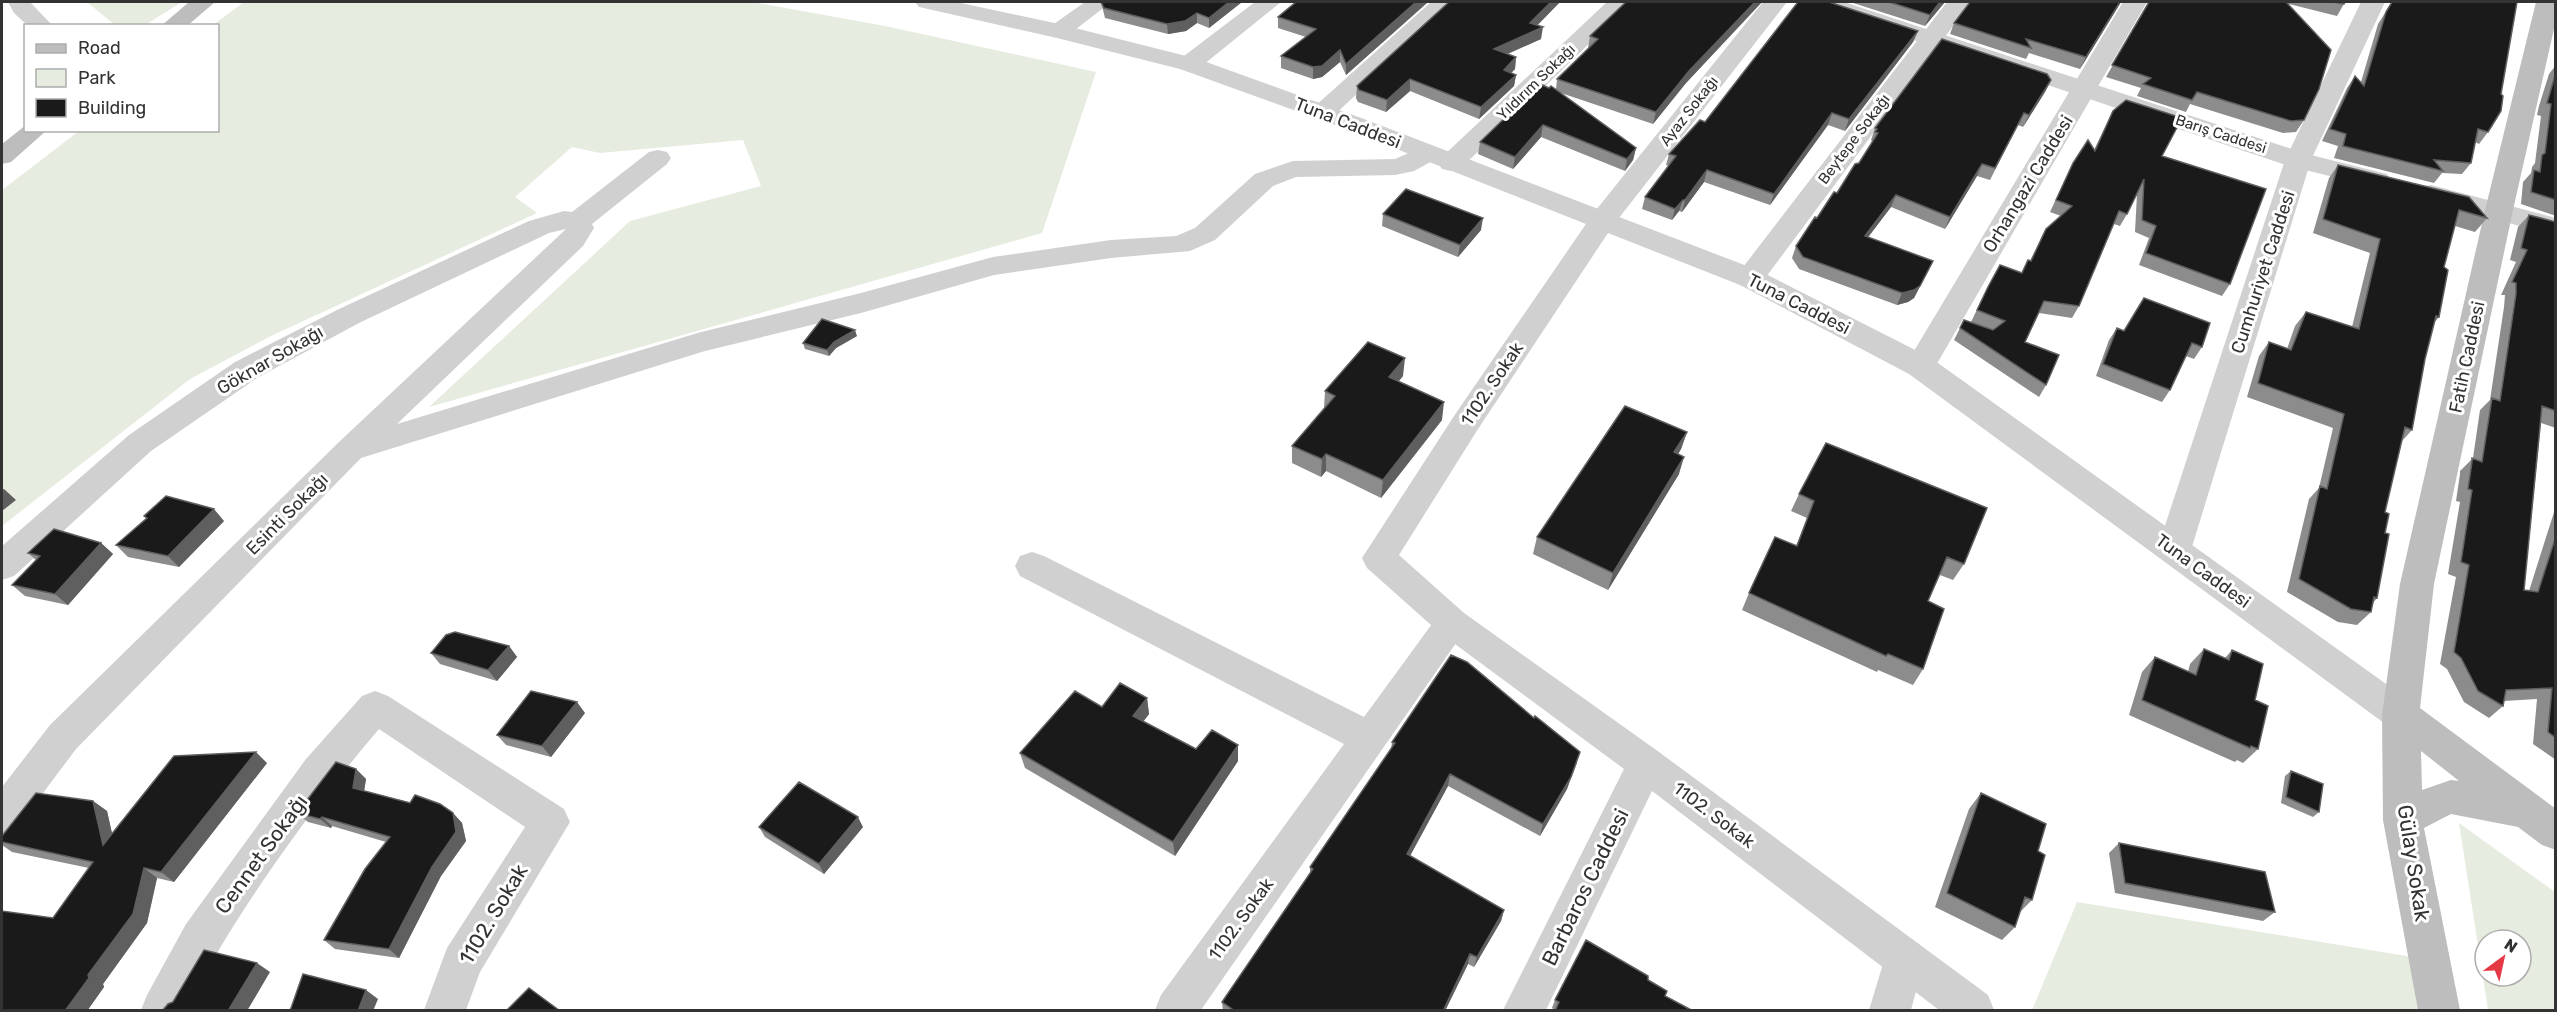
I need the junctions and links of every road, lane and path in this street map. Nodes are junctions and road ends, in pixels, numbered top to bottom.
1 (19, 2) edge
2 (203, 2) edge
3 (931, 2) edge
4 (1099, 2) edge
5 (1269, 2) edge
6 (1444, 2) edge
7 (1620, 2) edge
8 (1775, 2) edge
9 (1822, 2) edge
10 (1959, 2) edge
11 (2135, 2) edge
12 (2373, 2) edge
13 (2548, 2) edge
14 (40, 24) edge
15 (175, 24) edge
16 (1059, 31) junction
17 (1931, 37) junction
18 (1189, 64) junction
19 (2084, 89) junction
20 (1323, 112) junction
21 (32, 132) edge
22 (2, 156) edge
23 (658, 158) dead end
24 (1439, 158) junction
25 (2298, 160) junction
26 (2499, 210) junction
27 (1602, 221) junction
28 (577, 222) junction
29 (2556, 227) edge
30 (1750, 278) junction
31 (1920, 366) junction
32 (350, 450) junction
33 (2174, 550) junction
34 (2, 566) edge
35 (1032, 566) dead end
36 (1452, 623) junction
37 (2401, 715) junction
38 (1369, 738) junction
39 (1646, 764) junction
40 (2, 816) edge
41 (2403, 820) junction
42 (2541, 821) edge
43 (550, 822) joint
44 (1904, 958) junction
45 (162, 1011) edge
46 (445, 1011) edge
47 (1176, 1011) edge
48 (1524, 1011) edge
49 (1890, 1011) edge
50 (1973, 1011) edge
51 (2439, 1011) edge

1 - 14 street
2 - 15 main road
3 - 16 street, Tuna Caddesi
4 - 16 street
5 - 18 street
6 - 20 street
7 - 24 street, Yıldırım Sokağı
8 - 27 street, Ayaz Sokağı
9 - 17 street, Barış Caddesi
10 - 17 street, Beytepe Sokağı
11 - 19 street, Orhangazi Caddesi
12 - 25 street, Cumhuriyet Caddesi
13 - 26 main road, Fatih Caddesi
16 - 18 street, Tuna Caddesi
17 - 19 street, Barış Caddesi
17 - 30 street, Beytepe Sokağı
18 - 20 street, Tuna Caddesi
19 - 25 street, Barış Caddesi
19 - 31 street, Orhangazi Caddesi
20 - 24 street, Tuna Caddesi
21 - 22 main road
23 - 28 street
24 - 27 street, Tuna Caddesi
24 - 32 street, Yıldırım Sokağı
25 - 26 street, Barış Caddesi
25 - 33 street, Cumhuriyet Caddesi
26 - 29 street, Barış Caddesi
26 - 37 main road, Fatih Caddesi
27 - 30 street, Tuna Caddesi
27 - 36 street, 1102. Sokak
28 - 32 street, Esinti Sokağı
28 - 34 street, Göknar Sokağı
30 - 31 street, Tuna Caddesi
31 - 33 street, Tuna Caddesi
32 - 40 street, Esinti Sokağı
33 - 37 street, Tuna Caddesi
35 - 38 street
36 - 38 street, 1102. Sokak
36 - 39 street, 1102. Sokak
37 - 41 main road, Gülay Sokak
37 - 42 main road, Tuna Caddesi
38 - 47 street, 1102. Sokak
39 - 44 street, 1102. Sokak
39 - 48 street, Barbaros Caddesi
41 - 42 main road
41 - 51 main road, Gülay Sokak
43 - 45 street, Cennet Sokağı
43 - 46 street, 1102. Sokak
44 - 49 street
44 - 50 street, 1102. Sokak

